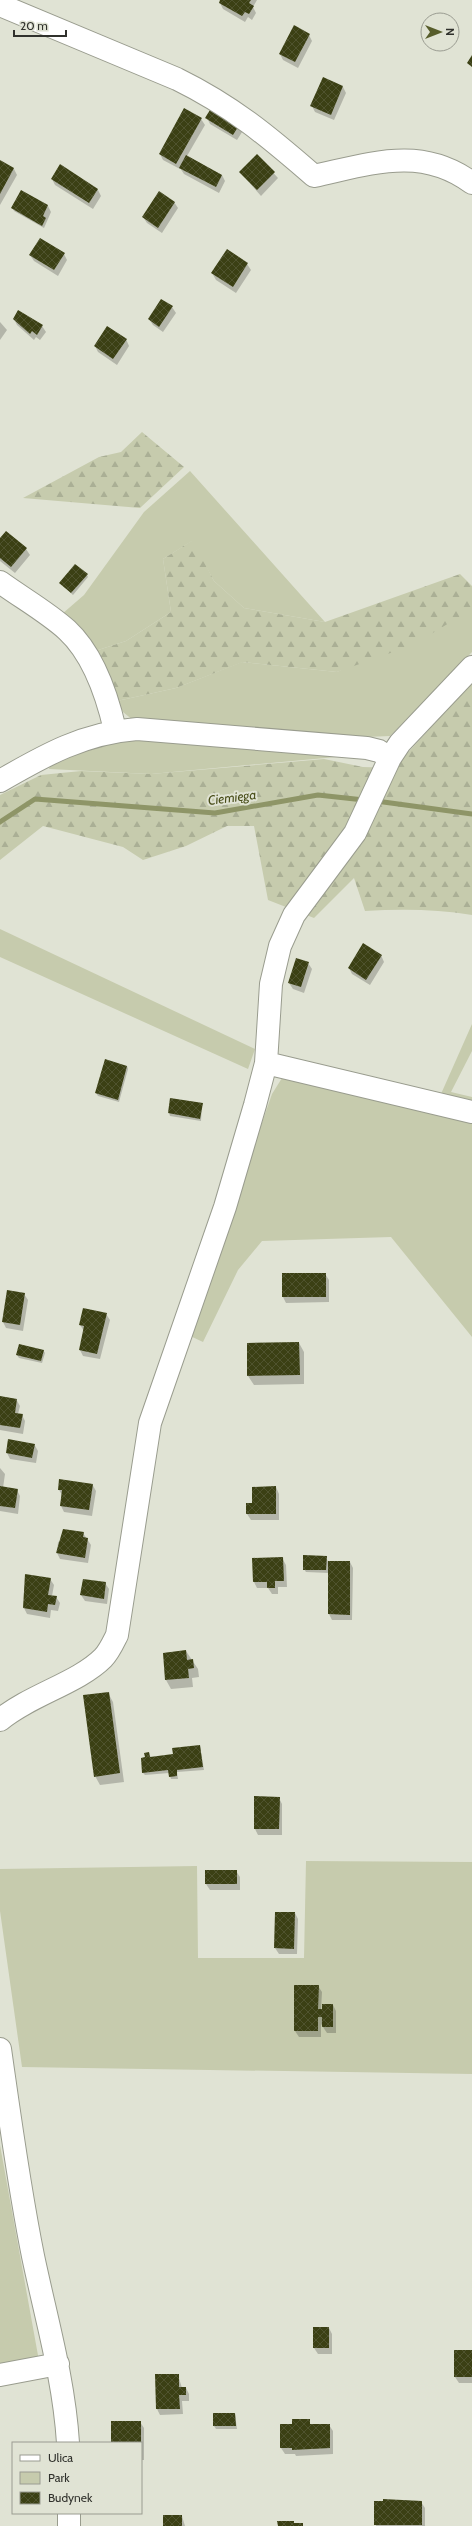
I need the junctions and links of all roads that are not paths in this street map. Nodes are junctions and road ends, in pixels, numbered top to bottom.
1 (0, 6) edge
2 (472, 184) edge
3 (0, 582) edge
4 (472, 667) edge
5 (115, 730) junction
6 (390, 758) junction
7 (0, 781) edge
8 (266, 1063) junction
9 (472, 1112) edge
10 (0, 1720) edge
11 (0, 2050) edge
12 (58, 2364) junction
13 (0, 2375) edge
14 (68, 2442) edge
15 (69, 2514) edge
16 (70, 2526) edge

1 - 2 street
3 - 5 street
4 - 6 street
5 - 6 street
5 - 7 street
6 - 8 street
8 - 9 street
8 - 10 street
11 - 12 street
12 - 13 street
12 - 14 street
15 - 16 street

